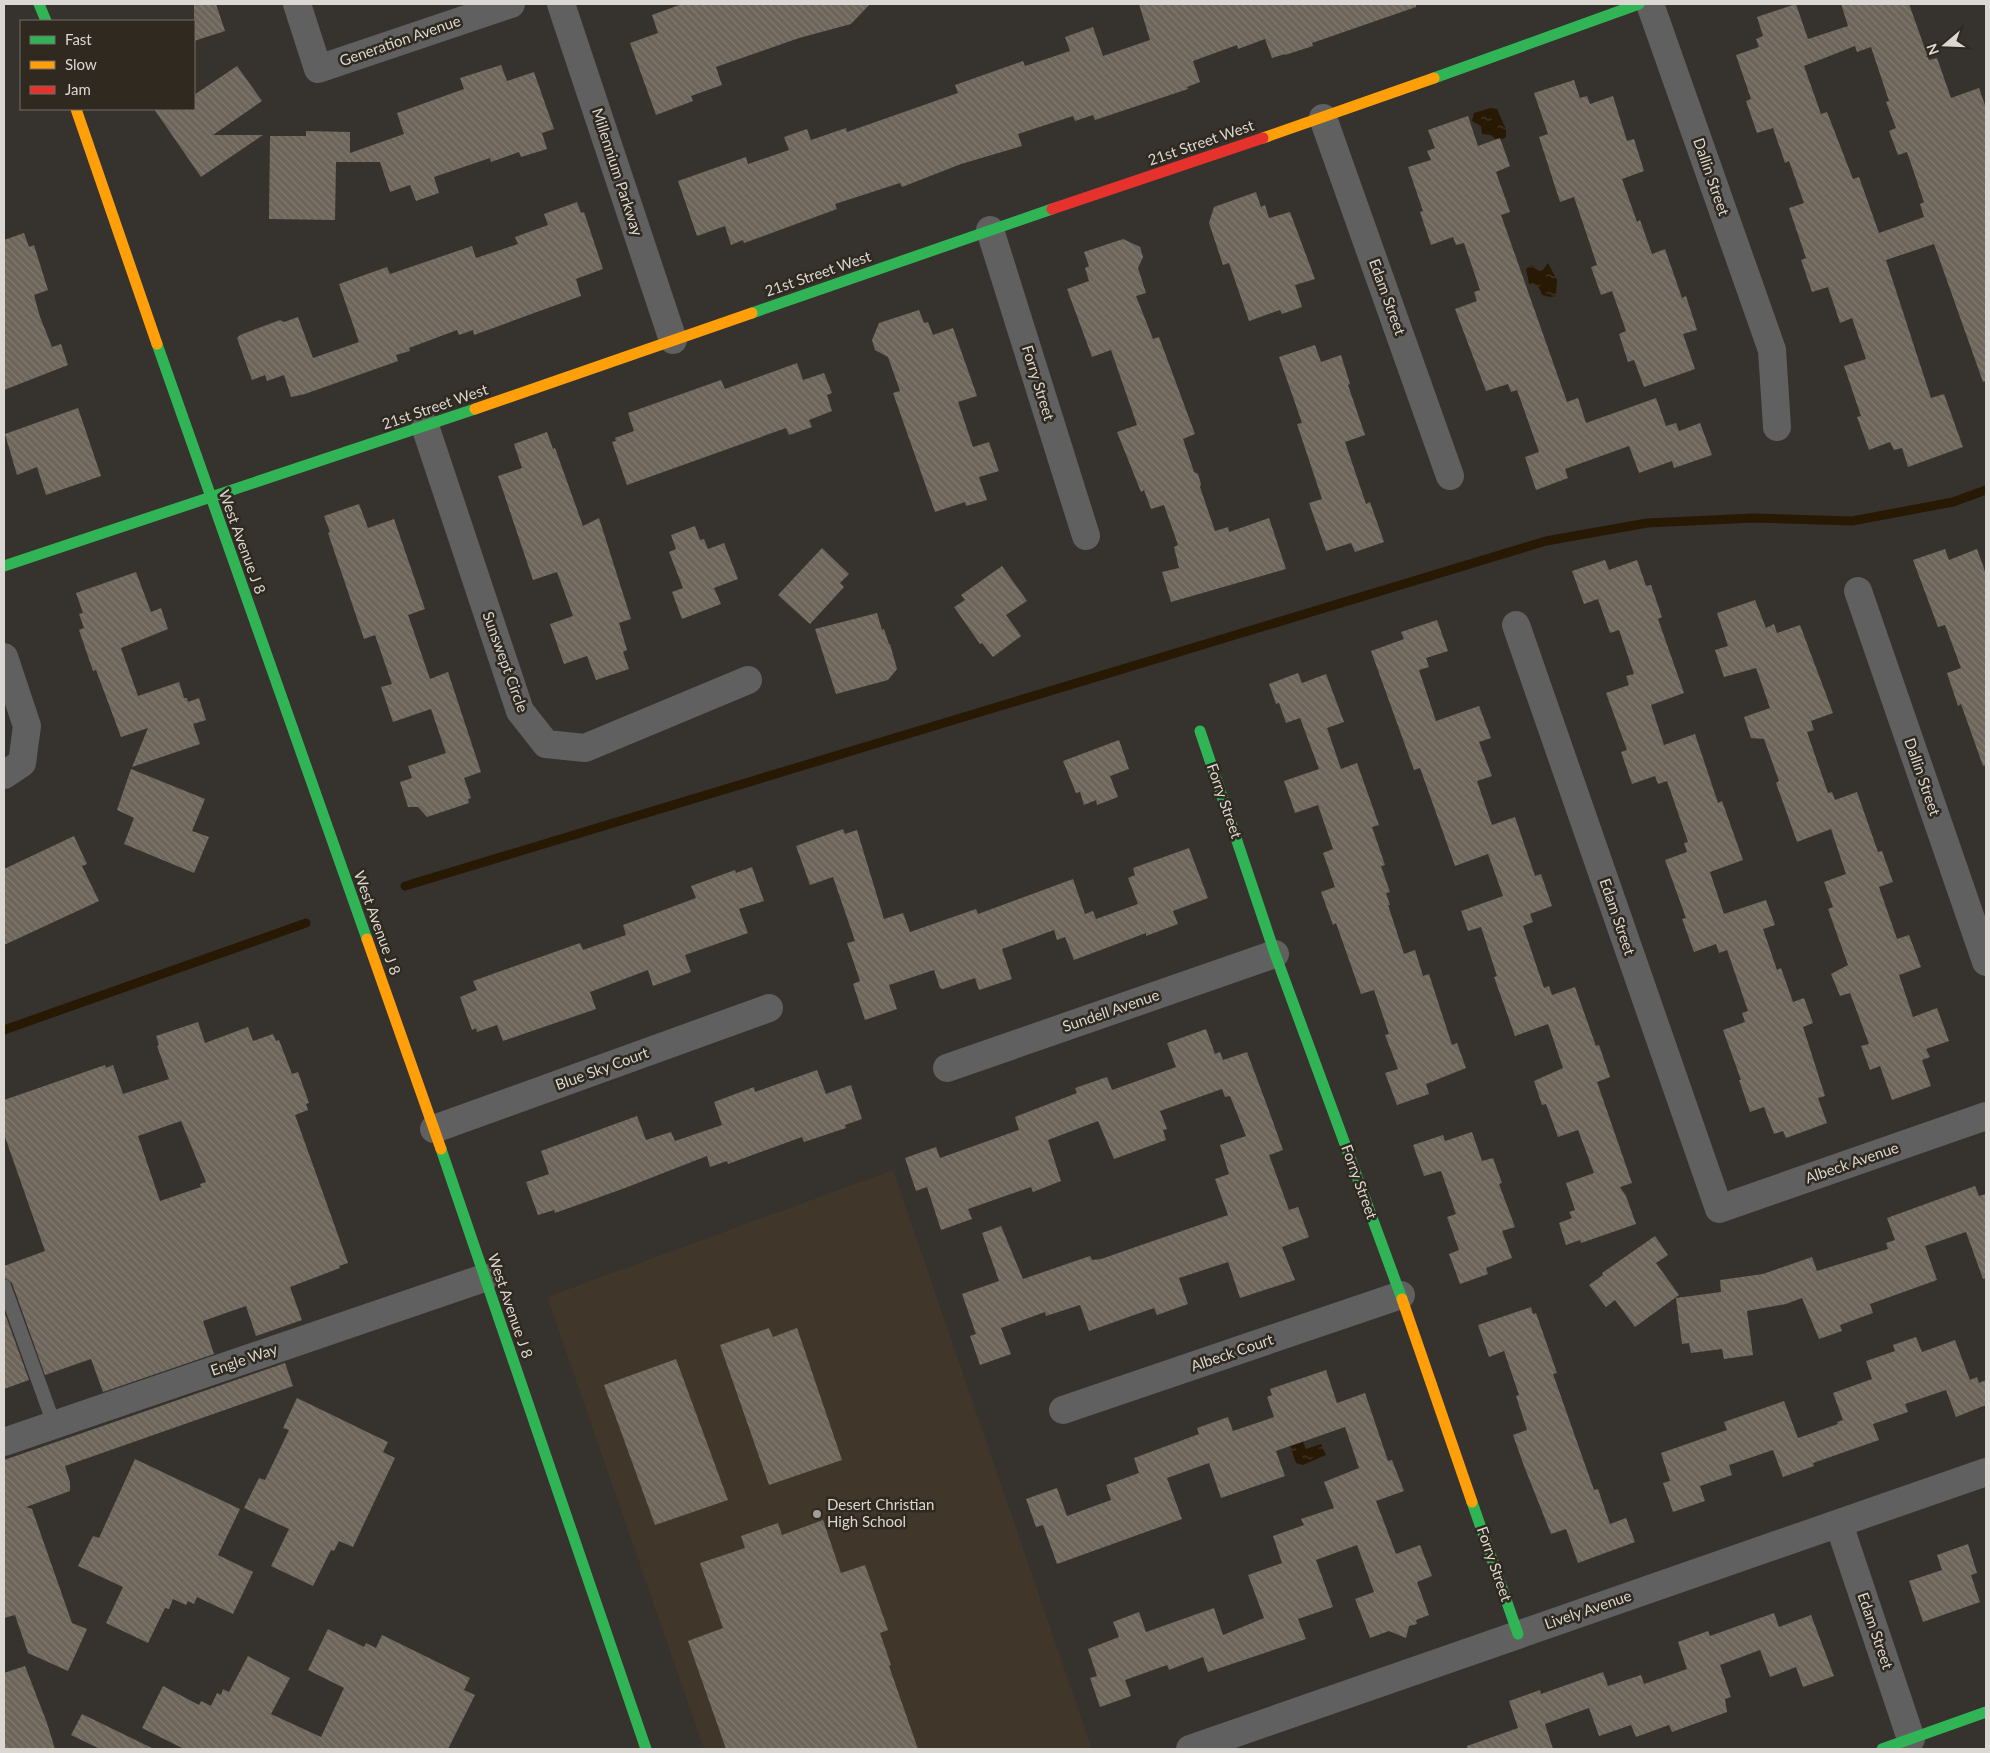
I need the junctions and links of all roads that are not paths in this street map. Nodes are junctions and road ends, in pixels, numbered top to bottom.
1 (40, 4) edge
2 (297, 4) edge
3 (511, 4) edge
4 (561, 4) edge
5 (1640, 4) edge
6 (1650, 4) edge
7 (46, 20) edge
8 (76, 110) edge
9 (1323, 118) junction
10 (990, 230) junction
11 (673, 340) junction
12 (425, 426) junction
13 (1777, 428) dead end
14 (1450, 476) dead end
15 (210, 498) junction
16 (1086, 536) dead end
17 (4, 566) edge
18 (1858, 591) dead end
19 (1516, 625) dead end
20 (4, 657) edge
21 (748, 680) dead end
22 (1200, 731) dead end
23 (13, 769) edge
24 (1276, 954) junction
25 (1986, 962) edge
26 (769, 1008) dead end
27 (946, 1068) dead end
28 (1986, 1116) edge
29 (434, 1130) junction
30 (1718, 1209) joint
31 (484, 1278) junction
32 (4, 1286) edge
33 (1401, 1295) junction
34 (1063, 1410) dead end
35 (54, 1424) junction
36 (4, 1442) edge
37 (1986, 1472) edge
38 (1839, 1524) junction
39 (1518, 1634) junction
40 (1986, 1712) edge
41 (1911, 1739) junction
42 (646, 1749) edge
43 (1190, 1749) edge
44 (1882, 1749) edge

1 - 7 street
2 - 3 street, Generation Avenue
4 - 11 street, Millennium Parkway
5 - 9 street, 21st Street West
6 - 13 street, Dallin Street
8 - 15 street, West Avenue J 8
9 - 10 street, 21st Street West
9 - 14 street, Edam Street
10 - 11 street, 21st Street West
10 - 16 street, Forry Street
11 - 12 street, 21st Street West
12 - 15 street, 21st Street West
12 - 21 street, Sunswept Circle
15 - 17 street, 21st Street West
15 - 29 street, West Avenue J 8
18 - 25 street, Dallin Street
19 - 30 street, Edam Street
20 - 23 street
22 - 24 street, Forry Street
24 - 27 street, Sundell Avenue
24 - 33 street, Forry Street
26 - 29 street, Blue Sky Court
28 - 30 street, Albeck Avenue
29 - 31 street, West Avenue J 8
31 - 35 street, Engle Way
31 - 42 street, West Avenue J 8
32 - 35 lane
33 - 34 street, Albeck Court
33 - 39 street, Forry Street
35 - 36 street, Engle Way
37 - 38 street, Lively Avenue
38 - 39 street, Lively Avenue
38 - 41 street, Edam Street
39 - 43 street, Lively Avenue
40 - 41 street
41 - 44 street

